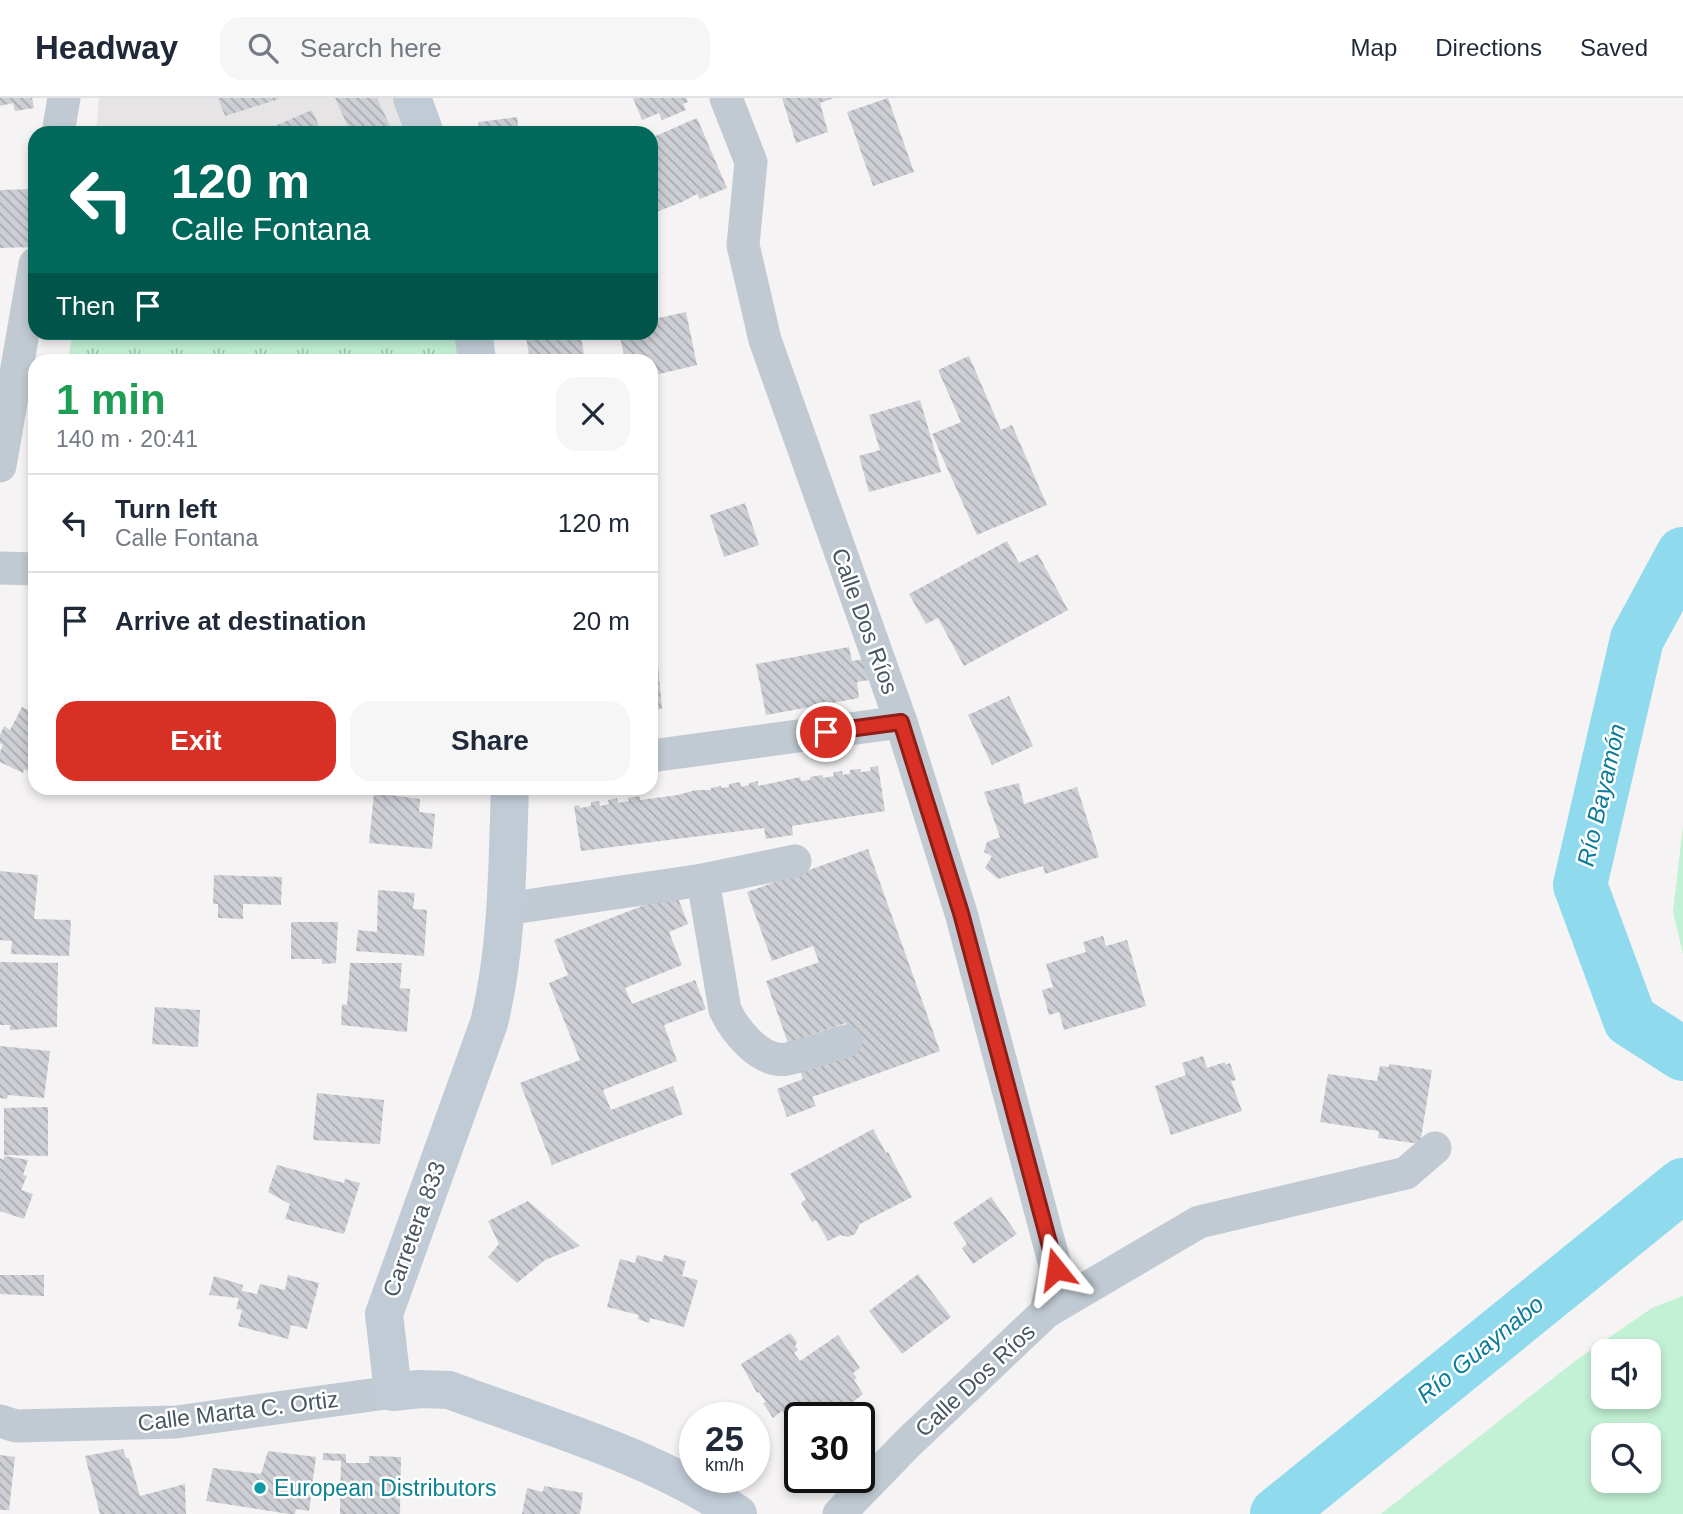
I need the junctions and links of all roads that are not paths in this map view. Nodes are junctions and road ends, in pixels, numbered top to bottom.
1 (64, 98) edge
2 (412, 98) edge
3 (726, 98) edge
4 (59, 126) edge
5 (422, 126) edge
6 (28, 304) edge
7 (0, 466) edge
8 (0, 568) edge
9 (28, 569) edge
10 (901, 722) junction
11 (658, 754) edge
12 (510, 795) edge
13 (795, 861) dead end
14 (703, 880) junction
15 (505, 909) junction
16 (846, 1041) dead end
17 (1435, 1148) dead end
18 (1046, 1312) junction
19 (393, 1392) junction
20 (0, 1421) edge
21 (737, 1514) edge
22 (839, 1514) edge

1 - 4 street
2 - 5 street
3 - 10 street, Calle Dos Ríos
6 - 7 street
8 - 9 street
10 - 11 street
10 - 18 street, Calle Dos Ríos
12 - 15 street, Carretera 833
13 - 14 street
14 - 15 street
14 - 16 street
15 - 19 street, Carretera 833
17 - 18 street
18 - 22 street, Calle Dos Ríos
19 - 20 street, Calle Marta C. Ortiz
19 - 21 street

